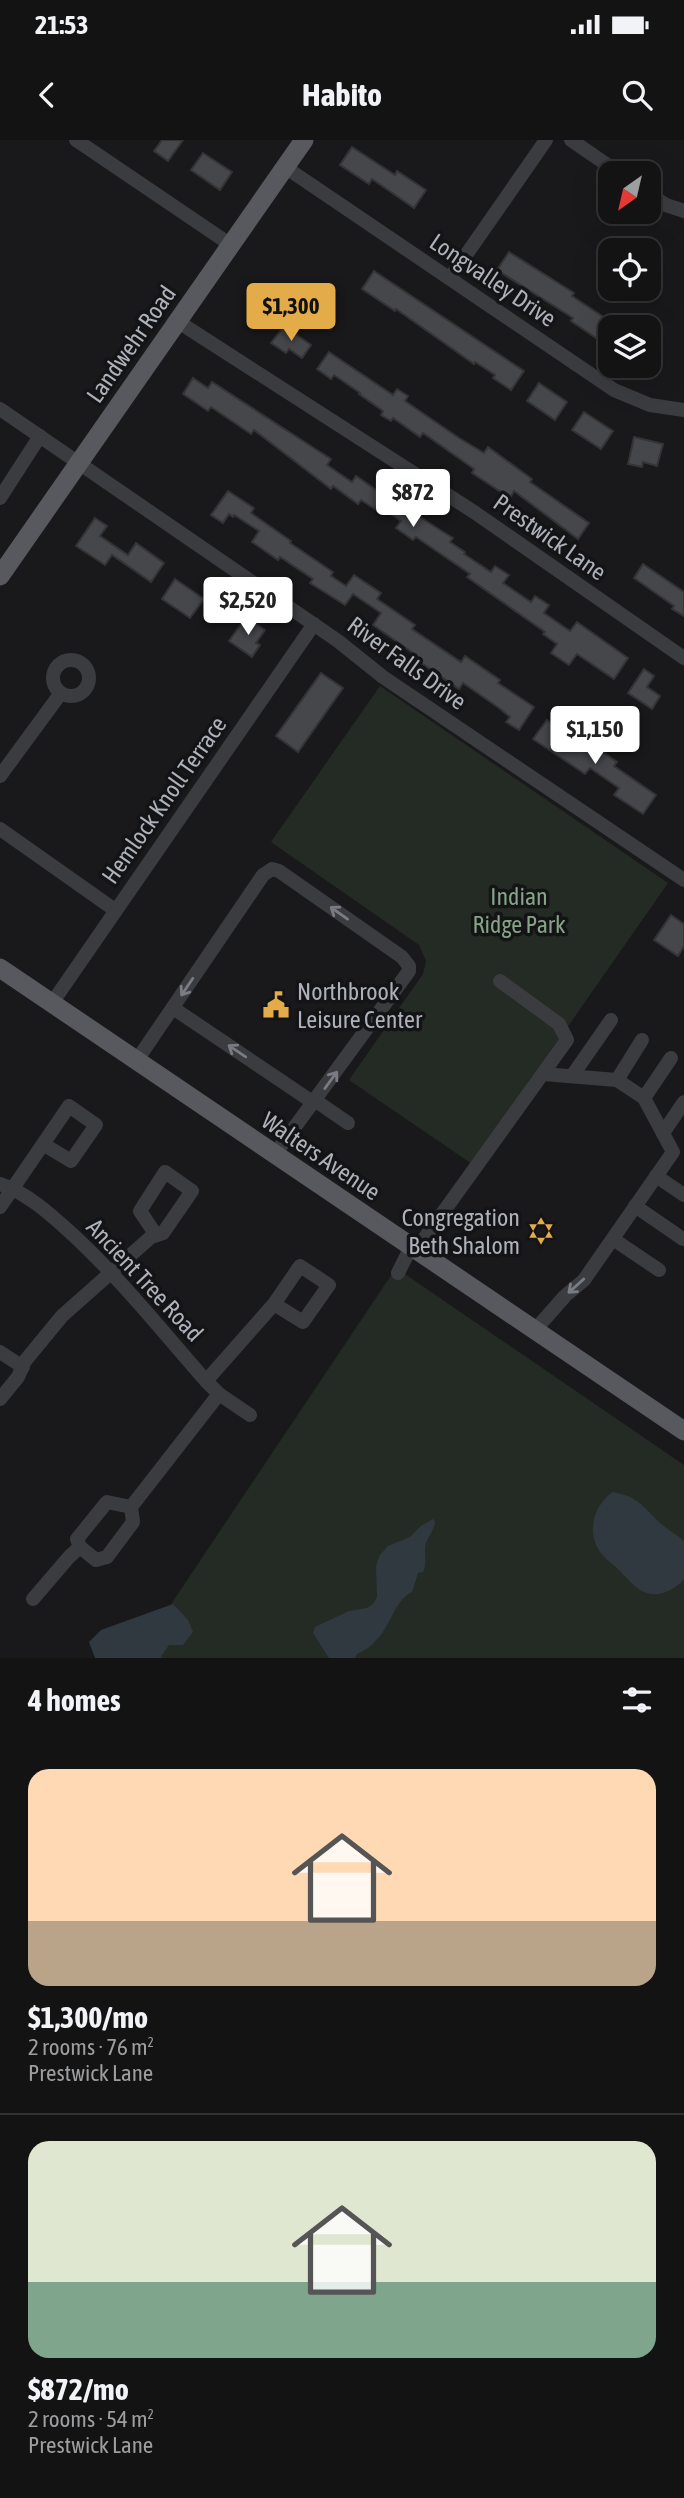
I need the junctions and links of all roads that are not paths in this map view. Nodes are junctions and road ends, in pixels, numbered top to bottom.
1 (76, 140) edge
2 (304, 140) edge
3 (546, 140) edge
4 (571, 140) edge
5 (602, 161) edge
6 (285, 167) junction
7 (662, 202) edge
8 (684, 211) edge
9 (231, 245) junction
10 (450, 278) junction
11 (177, 321) junction
12 (0, 409) edge
13 (684, 410) edge
14 (40, 436) junction
15 (78, 463) junction
16 (0, 498) edge
17 (0, 576) edge
18 (314, 624) junction
19 (684, 658) edge
20 (61, 693) dead end
21 (0, 775) edge
22 (0, 829) edge
23 (684, 880) edge
24 (115, 910) junction
25 (0, 968) edge
26 (500, 981) dead end
27 (52, 1003) junction
28 (173, 1008) junction
29 (611, 1020) dead end
30 (642, 1040) dead end
31 (671, 1058) dead end
32 (137, 1060) junction
33 (542, 1074) junction
34 (572, 1076) junction
35 (617, 1080) junction
36 (645, 1098) junction
37 (315, 1102) junction
38 (683, 1106) edge
39 (348, 1123) dead end
40 (666, 1139) junction
41 (43, 1144) dead end
42 (275, 1154) junction
43 (684, 1155) edge
44 (656, 1176) junction
45 (6, 1186) edge
46 (684, 1195) edge
47 (635, 1206) junction
48 (0, 1207) edge
49 (156, 1236) dead end
50 (613, 1239) junction
51 (683, 1239) edge
52 (414, 1248) junction
53 (659, 1270) dead end
54 (111, 1273) junction
55 (398, 1273) dead end
56 (274, 1304) dead end
57 (535, 1330) junction
58 (0, 1352) edge
59 (23, 1367) junction
60 (206, 1381) junction
61 (219, 1394) junction
62 (0, 1399) edge
63 (250, 1415) dead end
64 (684, 1431) edge
65 (131, 1507) junction
66 (80, 1547) junction
67 (33, 1600) dead end

1 - 9 street
2 - 6 main road, Landwehr Road
3 - 10 street
4 - 5 street
6 - 9 main road, Landwehr Road
6 - 10 street, Longvalley Drive
7 - 8 street
9 - 11 main road, Landwehr Road
10 - 13 street, Longvalley Drive
11 - 15 main road, Landwehr Road
11 - 19 street, Prestwick Lane
12 - 14 street, River Falls Drive
14 - 15 street, River Falls Drive
14 - 16 street
15 - 17 main road, Landwehr Road
15 - 18 street, River Falls Drive
18 - 23 street, River Falls Drive
18 - 24 street, Hemlock Knoll Terrace
20 - 21 street
22 - 24 street
24 - 27 street, Hemlock Knoll Terrace
25 - 27 main road, Walters Avenue
26 - 33 street
27 - 32 main road, Walters Avenue
28 - 32 street
37 -> 28 street
37 -> 28 street
29 - 34 street
30 - 35 street
31 - 36 street
32 - 42 main road, Walters Avenue
33 - 34 street
33 - 52 street
34 - 35 street
35 - 36 street
36 - 40 street
37 - 39 street
37 - 42 street
38 - 40 street
40 - 43 street
40 - 44 street
41 - 45 street
42 - 52 main road, Walters Avenue
44 - 46 street
44 - 47 street
45 - 48 street
45 - 54 street, Ancient Tree Road
47 - 50 street
47 - 51 street
49 - 54 street
50 - 53 street
50 -> 57 street
52 - 55 street
52 - 57 main road, Walters Avenue
54 - 59 street
54 - 60 street, Ancient Tree Road
56 - 60 street
57 - 64 main road, Walters Avenue
58 - 59 street
59 - 62 street
60 - 61 street, Ancient Tree Road
61 - 63 street, Ancient Tree Road
61 - 65 street
65 - 66 street
65 - 66 street
66 - 67 street

